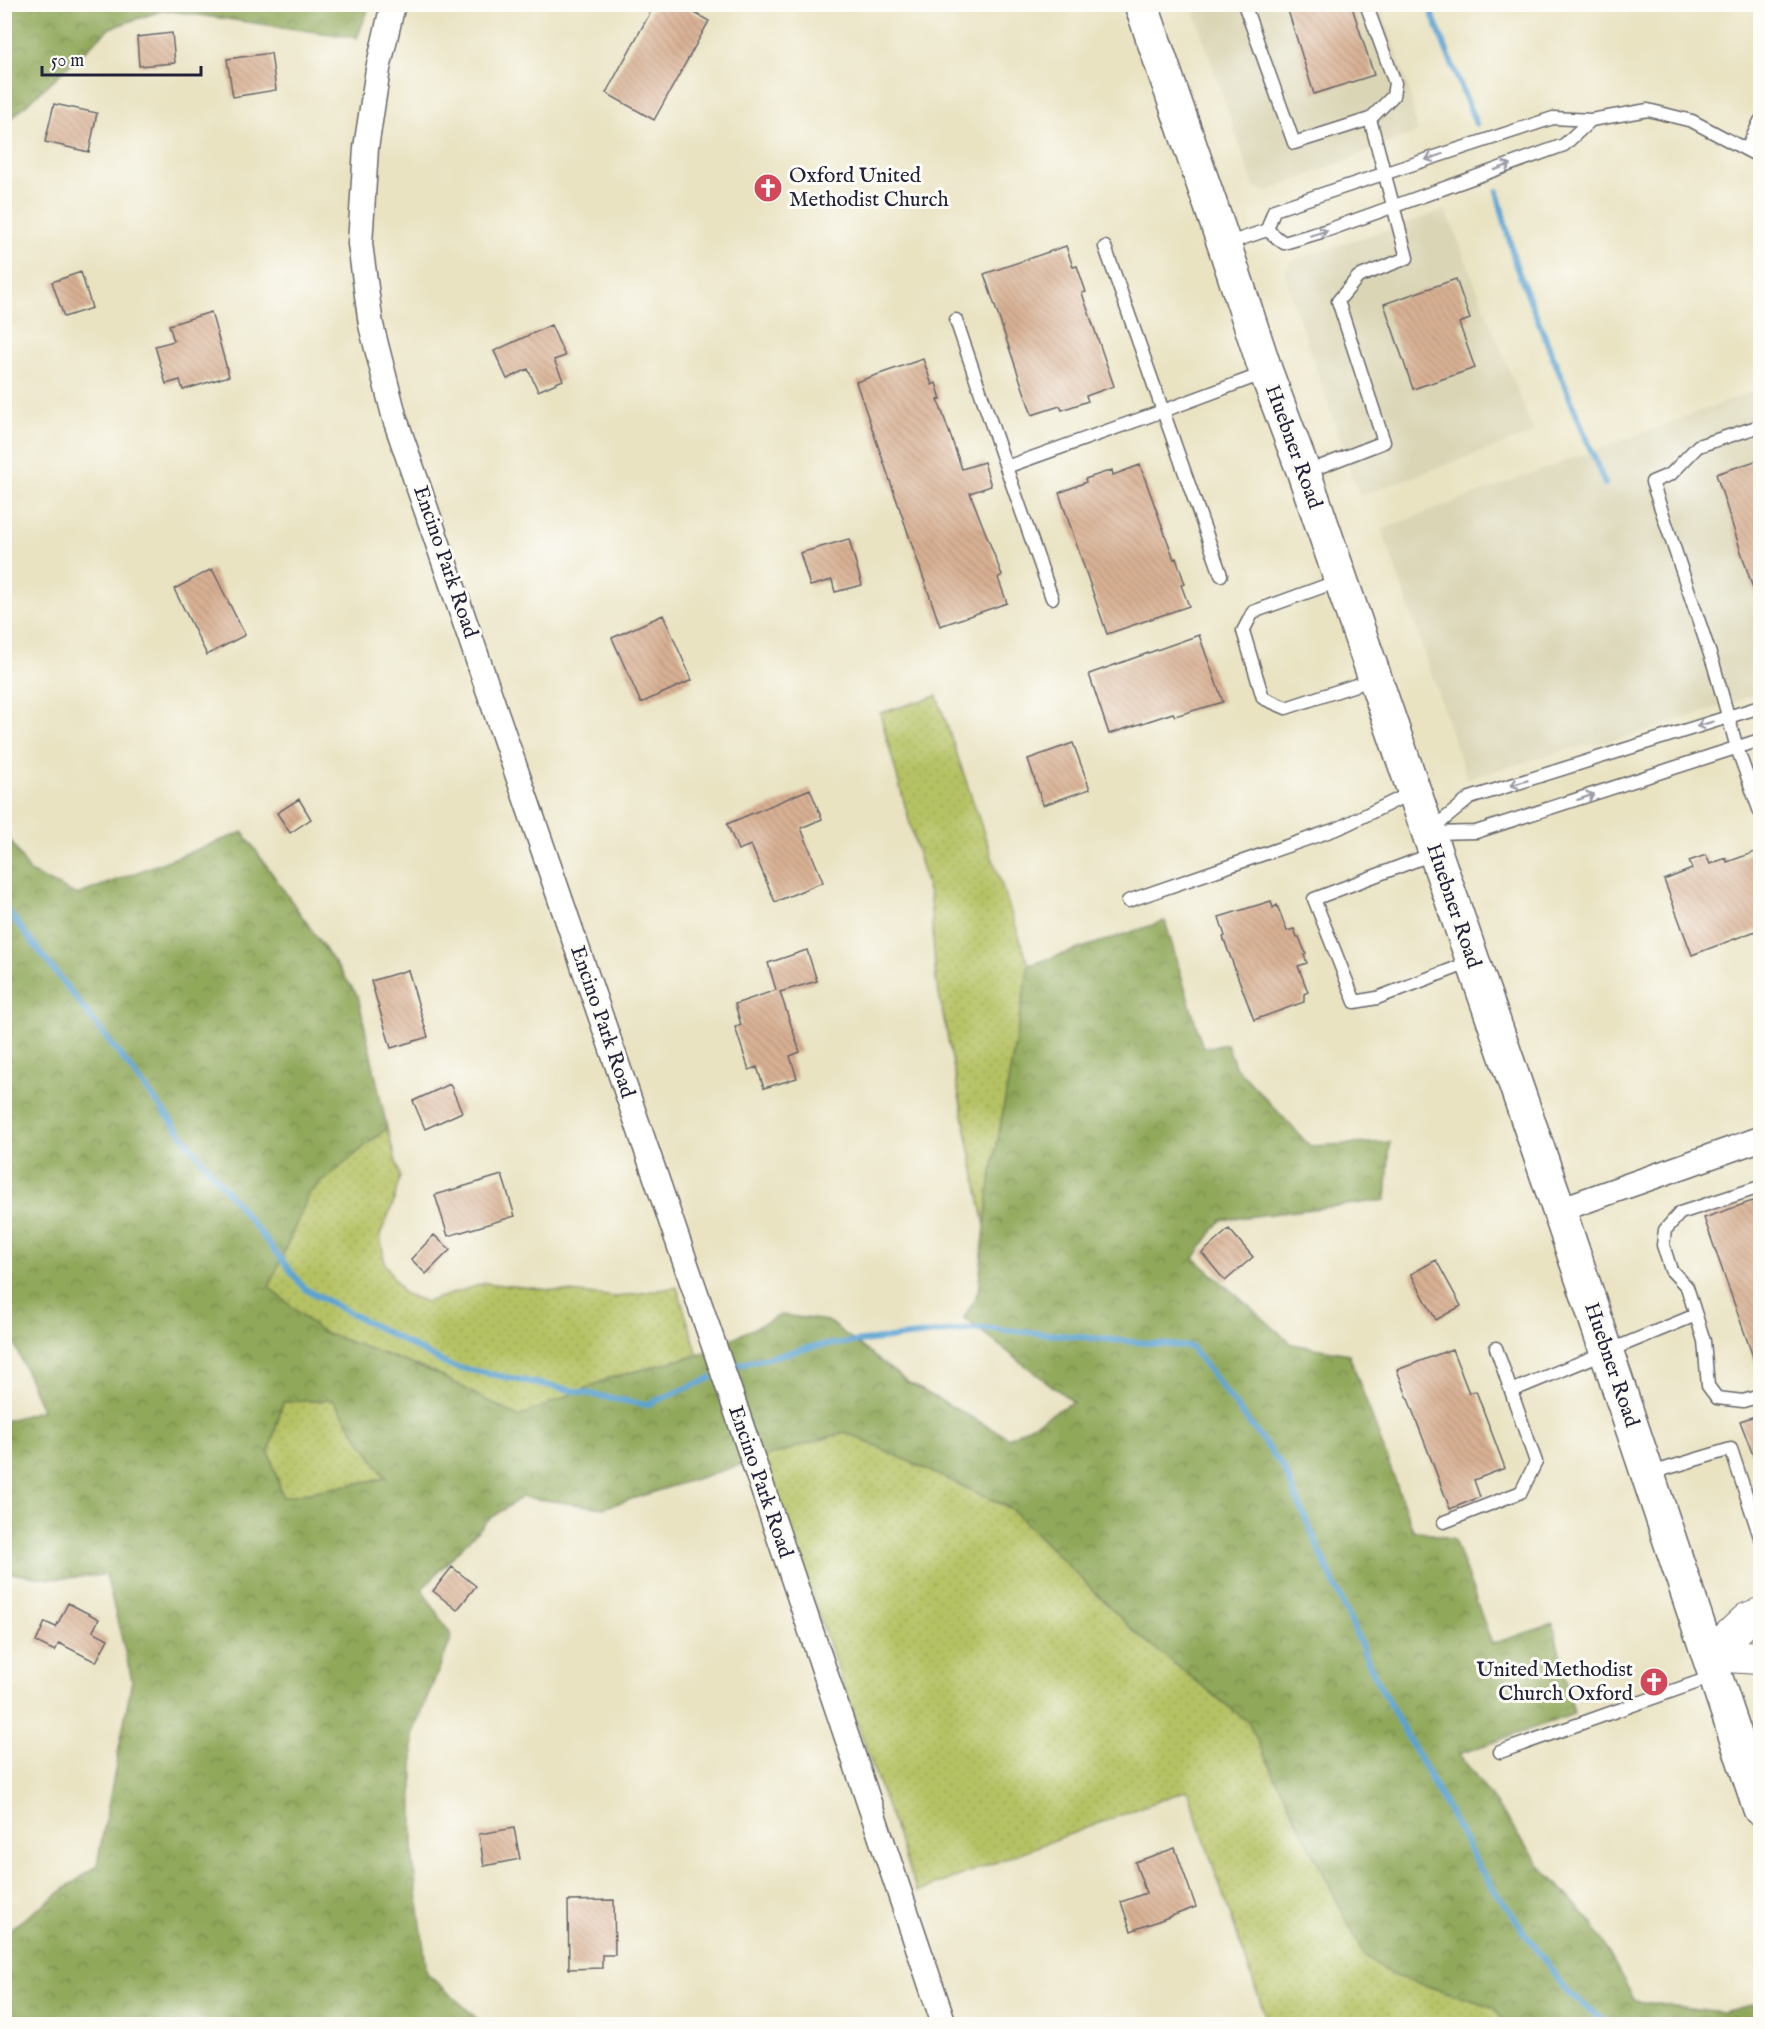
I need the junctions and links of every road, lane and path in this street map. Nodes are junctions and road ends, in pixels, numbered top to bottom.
1 (393, 4) edge
2 (1141, 4) edge
3 (1244, 4) edge
4 (1365, 4) edge
5 (1371, 119) junction
6 (1591, 120) junction
7 (1761, 121) edge
8 (1747, 149) junction
9 (1761, 157) edge
10 (1385, 172) junction
11 (1394, 207) junction
12 (1267, 230) junction
13 (1224, 244) junction
14 (1106, 247) dead end
15 (956, 320) dead end
16 (1266, 372) junction
17 (1163, 411) junction
18 (1761, 426) edge
19 (1006, 466) junction
20 (1304, 473) junction
21 (1221, 575) dead end
22 (1341, 580) junction
23 (1052, 598) dead end
24 (1375, 679) junction
25 (1761, 707) edge
26 (1728, 717) junction
27 (1761, 740) edge
28 (1737, 748) junction
29 (1414, 791) junction
30 (1761, 812) edge
31 (1431, 843) junction
32 (1128, 901) dead end
33 (1473, 962) junction
34 (1761, 1139) edge
35 (1761, 1188) edge
36 (1559, 1210) junction
37 (1696, 1315) junction
38 (1496, 1348) dead end
39 (1606, 1352) junction
40 (1512, 1391) junction
41 (1761, 1396) edge
42 (1647, 1474) junction
43 (1444, 1522) dead end
44 (1761, 1537) edge
45 (1761, 1614) edge
46 (1761, 1658) edge
47 (1712, 1665) junction
48 (1500, 1752) dead end
49 (1761, 1809) edge
50 (944, 2025) edge

1 - 50 street, Encino Park Road
2 - 13 main road, Huebner Road
3 - 5 lane
4 - 5 lane
5 - 10 lane
6 - 8 lane
6 -> 10 lane
11 -> 6 lane
7 - 8 lane
8 - 9 lane
10 - 11 lane
10 - 12 lane
12 -> 11 lane
11 - 20 lane
12 - 13 lane
13 - 16 main road, Huebner Road
14 - 17 lane
15 - 19 lane
16 - 17 lane
16 - 20 main road, Huebner Road
17 - 19 lane
17 - 21 lane
18 - 26 lane
19 - 23 lane
20 - 22 main road, Huebner Road
22 - 24 main road, Huebner Road
22 - 24 lane
24 - 29 main road, Huebner Road
25 - 26 lane
26 - 28 lane
26 -> 31 lane
27 - 28 lane
28 - 30 lane
31 -> 28 lane
29 - 31 main road, Huebner Road
29 - 32 lane
31 - 33 main road, Huebner Road
31 - 33 lane
33 - 36 main road, Huebner Road
34 - 36 street
35 - 37 lane
36 - 39 main road, Huebner Road
37 - 39 lane
37 - 41 lane
38 - 40 lane
39 - 40 lane
39 - 42 main road, Huebner Road
40 - 43 lane
42 - 44 lane
42 - 47 main road, Huebner Road
45 - 47 street
46 - 47 street
47 - 48 lane
47 - 49 main road, Huebner Road

